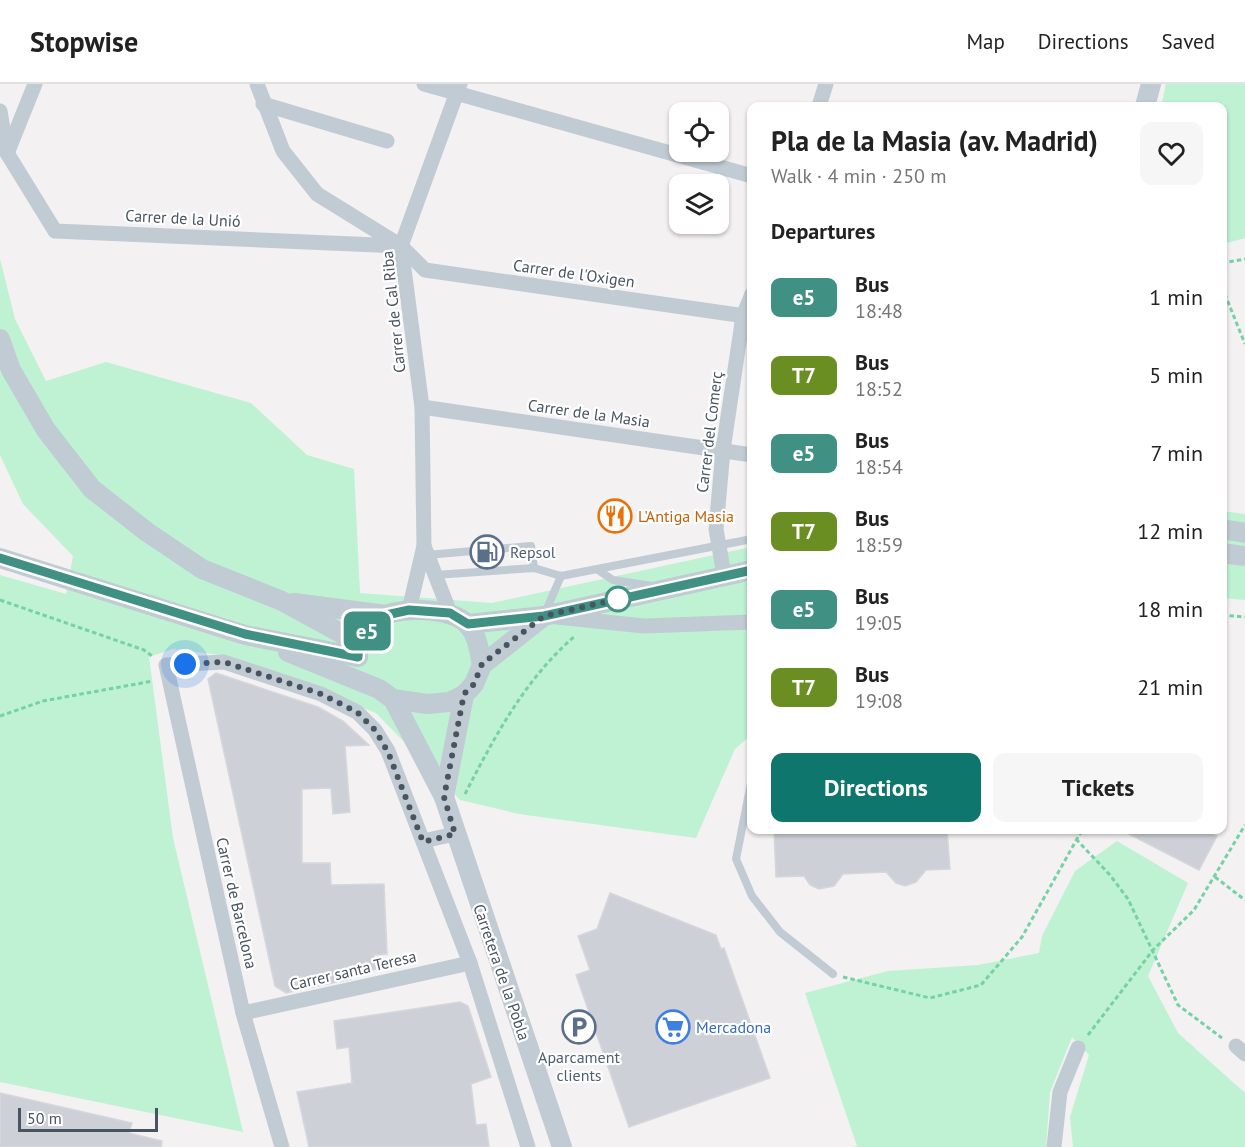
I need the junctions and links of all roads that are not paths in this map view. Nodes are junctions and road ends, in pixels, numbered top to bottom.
1 (35, 84) edge
2 (257, 84) edge
3 (424, 84) edge
4 (826, 84) edge
5 (1151, 84) edge
6 (458, 89) edge
7 (820, 102) edge
8 (1146, 102) edge
9 (263, 104) junction
10 (0, 111) edge
11 (387, 141) dead end
12 (4, 154) edge
13 (747, 175) edge
14 (401, 246) junction
15 (747, 316) edge
16 (0, 339) edge
17 (422, 407) junction
18 (723, 450) junction
19 (747, 454) edge
20 (1227, 530) edge
21 (1245, 533) edge
22 (747, 540) edge
23 (719, 546) junction
24 (425, 551) junction
25 (1227, 554) edge
26 (1245, 556) edge
27 (0, 558) edge
28 (534, 568) junction
29 (598, 570) junction
30 (747, 571) edge
31 (435, 575) junction
32 (724, 575) junction
33 (561, 576) junction
34 (665, 588) junction
35 (282, 601) junction
36 (409, 610) junction
37 (450, 613) junction
38 (386, 615) junction
39 (544, 616) junction
40 (747, 622) edge
41 (468, 624) junction
42 (245, 634) junction
43 (359, 650) junction
44 (482, 664) junction
45 (386, 694) junction
46 (464, 694) junction
47 (444, 797) junction
48 (747, 803) edge
49 (455, 834) junction
50 (423, 842) junction
51 (470, 963) junction
52 (833, 974) road end
53 (243, 1013) junction
54 (1078, 1048) road end
55 (282, 1147) edge
56 (528, 1147) edge
57 (562, 1147) edge
58 (1054, 1147) edge

1 - 12 street
2 - 9 street, Carrer de l'Oxigen
3 - 6 street
4 - 7 street
5 - 8 street
6 - 13 street
6 - 14 street, Carrer de Cal Riba
9 - 11 street
9 - 14 street, Carrer de l'Oxigen
10 - 12 street, Carrer de la Unió
12 - 14 street, Carrer de la Unió
14 - 15 street, Carrer de l'Oxigen
14 - 17 street, Carrer de Cal Riba
15 - 18 street, Carrer del Comerç
16 - 35 street
17 - 18 street, Carrer de la Masia
17 - 24 street, Carrer de Cal Riba
18 - 19 street, Carrer de la Masia
18 - 23 street, Carrer del Comerç
20 - 21 street
22 - 23 lane
23 - 29 lane
23 - 32 street, Carrer del Comerç
24 - 28 lane
24 - 31 street, Carrer de Cal Riba
24 - 36 street, Carrer de Cal Riba
25 - 26 street
27 - 42 street
28 - 31 lane
28 - 33 lane
29 - 33 lane
29 - 34 lane
30 - 32 street
31 - 37 street, Carrer de Cal Riba
32 - 34 street
33 - 39 lane
34 - 39 street
35 - 38 street
35 - 43 street
36 - 37 street
36 - 38 street
37 - 41 street
38 - 43 street
39 - 40 street
39 - 41 street
39 - 44 street
41 - 44 street
42 - 43 street
42 - 45 street
43 - 45 street
44 - 46 street
45 - 46 street
45 - 47 street, Carretera de la Pobla
46 - 47 street, Carretera de la Pobla
47 - 49 street, Carretera de la Pobla
48 - 52 lane
49 - 50 street
49 - 57 street, Carretera de la Pobla
50 - 51 street
50 - 53 street, Carrer de Barcelona
51 - 53 street, Carrer santa Teresa
51 - 56 street
53 - 55 street, Carrer de Barcelona
54 - 58 street

